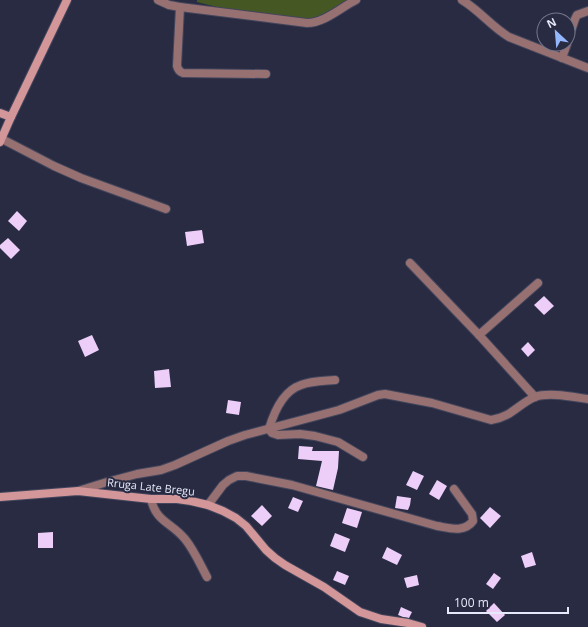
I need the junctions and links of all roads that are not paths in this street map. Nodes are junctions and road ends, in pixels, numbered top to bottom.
1 (67, 0) edge
2 (158, 0) edge
3 (356, 0) edge
4 (462, 0) edge
5 (180, 7) junction
6 (588, 11) edge
7 (576, 18) edge
8 (564, 52) edge
9 (562, 58) junction
10 (588, 68) edge
11 (266, 74) dead end
12 (0, 113) edge
13 (11, 116) junction
14 (1, 140) edge
15 (166, 209) dead end
16 (410, 263) dead end
17 (538, 283) dead end
18 (479, 335) junction
19 (335, 380) dead end
20 (535, 397) junction
21 (588, 399) edge
22 (269, 429) junction
23 (363, 456) dead end
24 (454, 489) dead end
25 (78, 490) junction
26 (0, 497) edge
27 (151, 498) junction
28 (208, 505) junction
29 (207, 577) dead end
30 (422, 627) edge

1 - 13 main road
2 - 5 street
3 - 5 street
4 - 9 street
5 - 11 street
6 - 7 street
8 - 9 street
9 - 10 street
12 - 13 main road
13 - 14 main road
14 - 15 street
16 - 18 street
17 - 18 street
18 - 20 street
19 - 22 street
20 - 21 street
20 - 22 street
22 - 23 street
22 - 25 street
24 - 28 street
25 - 26 main road, Rruga Late Bregu
25 - 27 main road, Rruga Late Bregu
27 - 28 main road, Rruga Late Bregu
27 - 29 street
28 - 30 main road, Rruga Late Bregu

